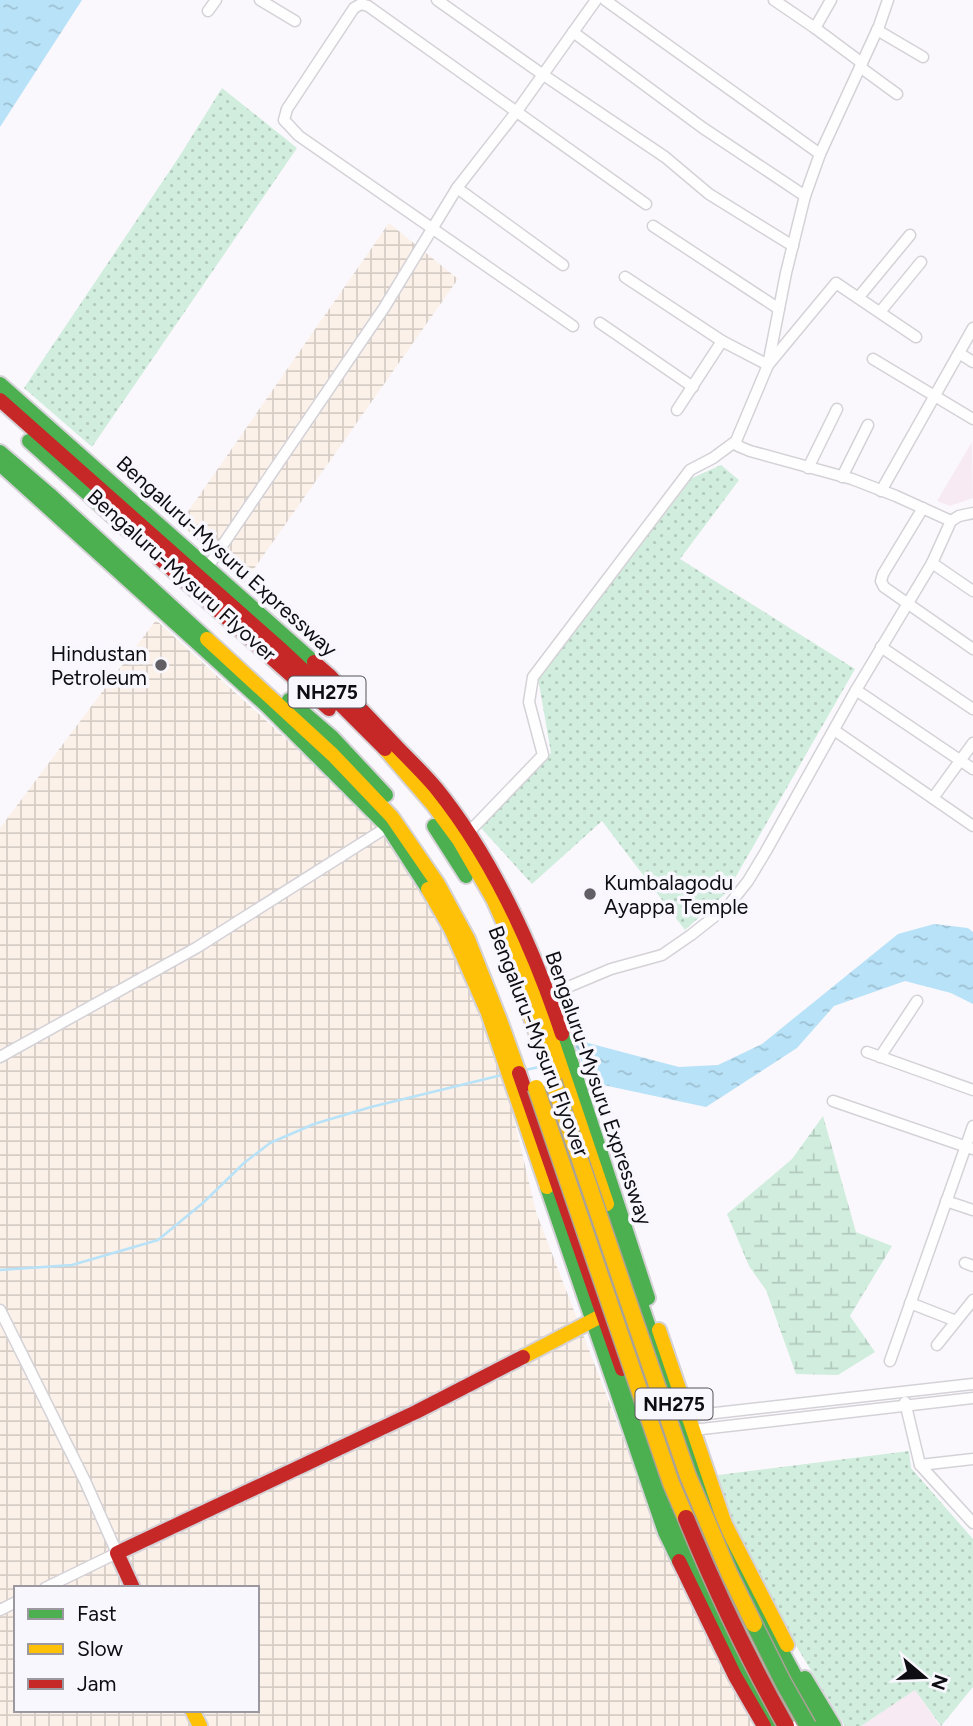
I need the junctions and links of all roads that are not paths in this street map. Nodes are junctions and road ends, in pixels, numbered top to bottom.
1 (216, 0) edge
2 (260, 0) edge
3 (437, 0) edge
4 (596, 0) edge
5 (605, 0) edge
6 (774, 0) edge
7 (831, 0) edge
8 (888, 0) edge
9 (208, 12) dead end
10 (295, 21) dead end
11 (815, 28) junction
12 (877, 30) junction
13 (573, 32) junction
14 (923, 57) dead end
15 (861, 65) junction
16 (542, 74) junction
17 (897, 94) dead end
18 (517, 111) junction
19 (820, 153) junction
20 (457, 188) junction
21 (805, 196) junction
22 (646, 204) dead end
23 (653, 226) dead end
24 (431, 228) junction
25 (910, 235) dead end
26 (793, 246) junction
27 (921, 262) dead end
28 (563, 265) dead end
29 (625, 277) dead end
30 (859, 298) junction
31 (779, 309) junction
32 (880, 312) junction
33 (600, 323) dead end
34 (573, 326) dead end
35 (973, 328) edge
36 (916, 337) dead end
37 (722, 341) junction
38 (959, 353) junction
39 (873, 359) dead end
40 (973, 362) edge
41 (768, 365) junction
42 (0, 384) edge
43 (693, 387) junction
44 (934, 396) junction
45 (0, 400) edge
46 (836, 409) dead end
47 (677, 410) dead end
48 (0, 415) edge
49 (973, 419) edge
50 (868, 425) dead end
51 (0, 440) edge
52 (736, 441) junction
53 (0, 452) edge
54 (0, 464) edge
55 (808, 468) junction
56 (842, 477) junction
57 (881, 491) junction
58 (923, 508) junction
59 (973, 513) edge
60 (951, 521) junction
61 (932, 563) junction
62 (207, 568) junction
63 (973, 591) edge
64 (908, 603) junction
65 (881, 647) junction
66 (973, 649) edge
67 (856, 690) junction
68 (973, 709) edge
69 (834, 730) junction
70 (973, 743) edge
71 (960, 761) junction
72 (973, 769) edge
73 (933, 798) junction
74 (391, 825) junction
75 (973, 826) edge
76 (468, 833) junction
77 (549, 995) junction
78 (917, 1001) dead end
79 (867, 1052) dead end
80 (0, 1057) edge
81 (880, 1057) junction
82 (562, 1065) junction
83 (973, 1090) edge
84 (833, 1101) dead end
85 (973, 1126) edge
86 (969, 1148) edge
87 (946, 1201) junction
88 (973, 1210) edge
89 (644, 1300) junction
90 (973, 1300) edge
91 (910, 1303) junction
92 (0, 1310) edge
93 (598, 1318) junction
94 (957, 1321) junction
95 (937, 1345) dead end
96 (890, 1361) dead end
97 (973, 1384) edge
98 (905, 1392) junction
99 (973, 1398) edge
100 (905, 1406) junction
101 (691, 1423) junction
102 (973, 1460) edge
103 (920, 1465) junction
104 (972, 1521) edge
105 (117, 1553) junction
106 (49, 1586) edge
107 (132, 1586) edge
108 (784, 1648) junction
109 (740, 1673) junction
110 (764, 1726) edge
111 (775, 1726) edge
112 (786, 1726) edge
113 (808, 1726) edge
114 (822, 1726) edge
115 (834, 1726) edge

1 - 9 street
2 - 10 street
3 - 16 street
4 - 13 street
5 - 19 street
6 - 11 street
7 - 11 street
8 - 12 street
11 - 15 street
12 - 14 street
12 - 15 street
13 - 16 street
13 - 21 street
15 - 17 street
15 - 19 street
16 - 18 street
16 - 26 street
18 - 20 street
18 - 22 street
18 - 24 street
19 - 21 street
20 - 24 street
20 - 28 street
21 - 26 street
23 - 31 street
24 - 34 street
24 - 62 street
25 - 30 street
26 - 31 street
27 - 32 street
29 - 37 street
30 - 32 street
30 - 41 street
31 - 41 street
32 - 36 street
33 - 43 street
35 - 38 street
37 - 41 street
37 - 43 street
38 - 40 street
38 - 44 street
39 - 44 street
41 - 52 street
42 - 62 main road, Bengaluru-Mysuru Expressway / NH275
43 - 47 street
44 - 49 street
44 - 57 street
45 - 82 main road, Bengaluru-Mysuru Expressway / NH275
46 - 55 street
48 - 82 main road, Bengaluru-Mysuru Flyover / NH275
50 - 56 street
51 - 112 main road, Bengaluru-Mysuru Flyover / NH275, bridge
52 - 55 street
52 - 76 street
53 - 74 main road, NH275
54 - 74 main road, NH275
55 - 56 street
56 - 57 street
57 - 58 street
58 - 60 street
58 - 64 street
59 - 60 street
60 - 61 street
61 - 63 street
61 - 64 street
62 - 76 main road, Bengaluru-Mysuru Expressway / NH275
64 - 65 street
64 - 66 street
65 - 67 street
65 - 68 street
67 - 69 street
67 - 71 street
69 - 73 street
69 - 77 street
70 - 71 street
71 - 72 street
71 - 73 street
73 - 75 street
74 - 80 street
74 - 93 main road, NH275
76 - 77 main road, Bengaluru-Mysuru Expressway / NH275
77 - 82 main road, Bengaluru-Mysuru Expressway / NH275
78 - 81 street
79 - 81 street
81 - 83 street
82 - 89 main road, Bengaluru-Mysuru Expressway / NH275
82 - 113 main road, Bengaluru-Mysuru Expressway / NH275, bridge
84 - 86 street
85 - 86 street
86 - 87 street
87 - 88 street
87 - 91 street
89 - 93 main road
89 - 101 main road, Bengaluru-Mysuru Expressway / NH275
89 - 108 main road, Bengaluru-Mysuru Expressway / NH275
90 - 94 street
91 - 94 street
91 - 96 street
92 - 105 street
93 - 105 main road
93 - 109 main road, NH275
94 - 95 street
97 - 98 street
98 - 100 street
98 - 101 street
99 - 100 street
100 - 101 street
100 - 103 street
101 - 108 main road, Bengaluru-Mysuru Expressway / NH275
102 - 103 street
103 - 104 street
105 - 106 street
105 - 107 main road
108 - 109 main road
108 - 114 main road, Bengaluru-Mysuru Expressway / NH275
108 - 115 main road, Bengaluru-Mysuru Expressway / NH275
109 - 110 main road, NH275
109 - 111 main road, NH275

